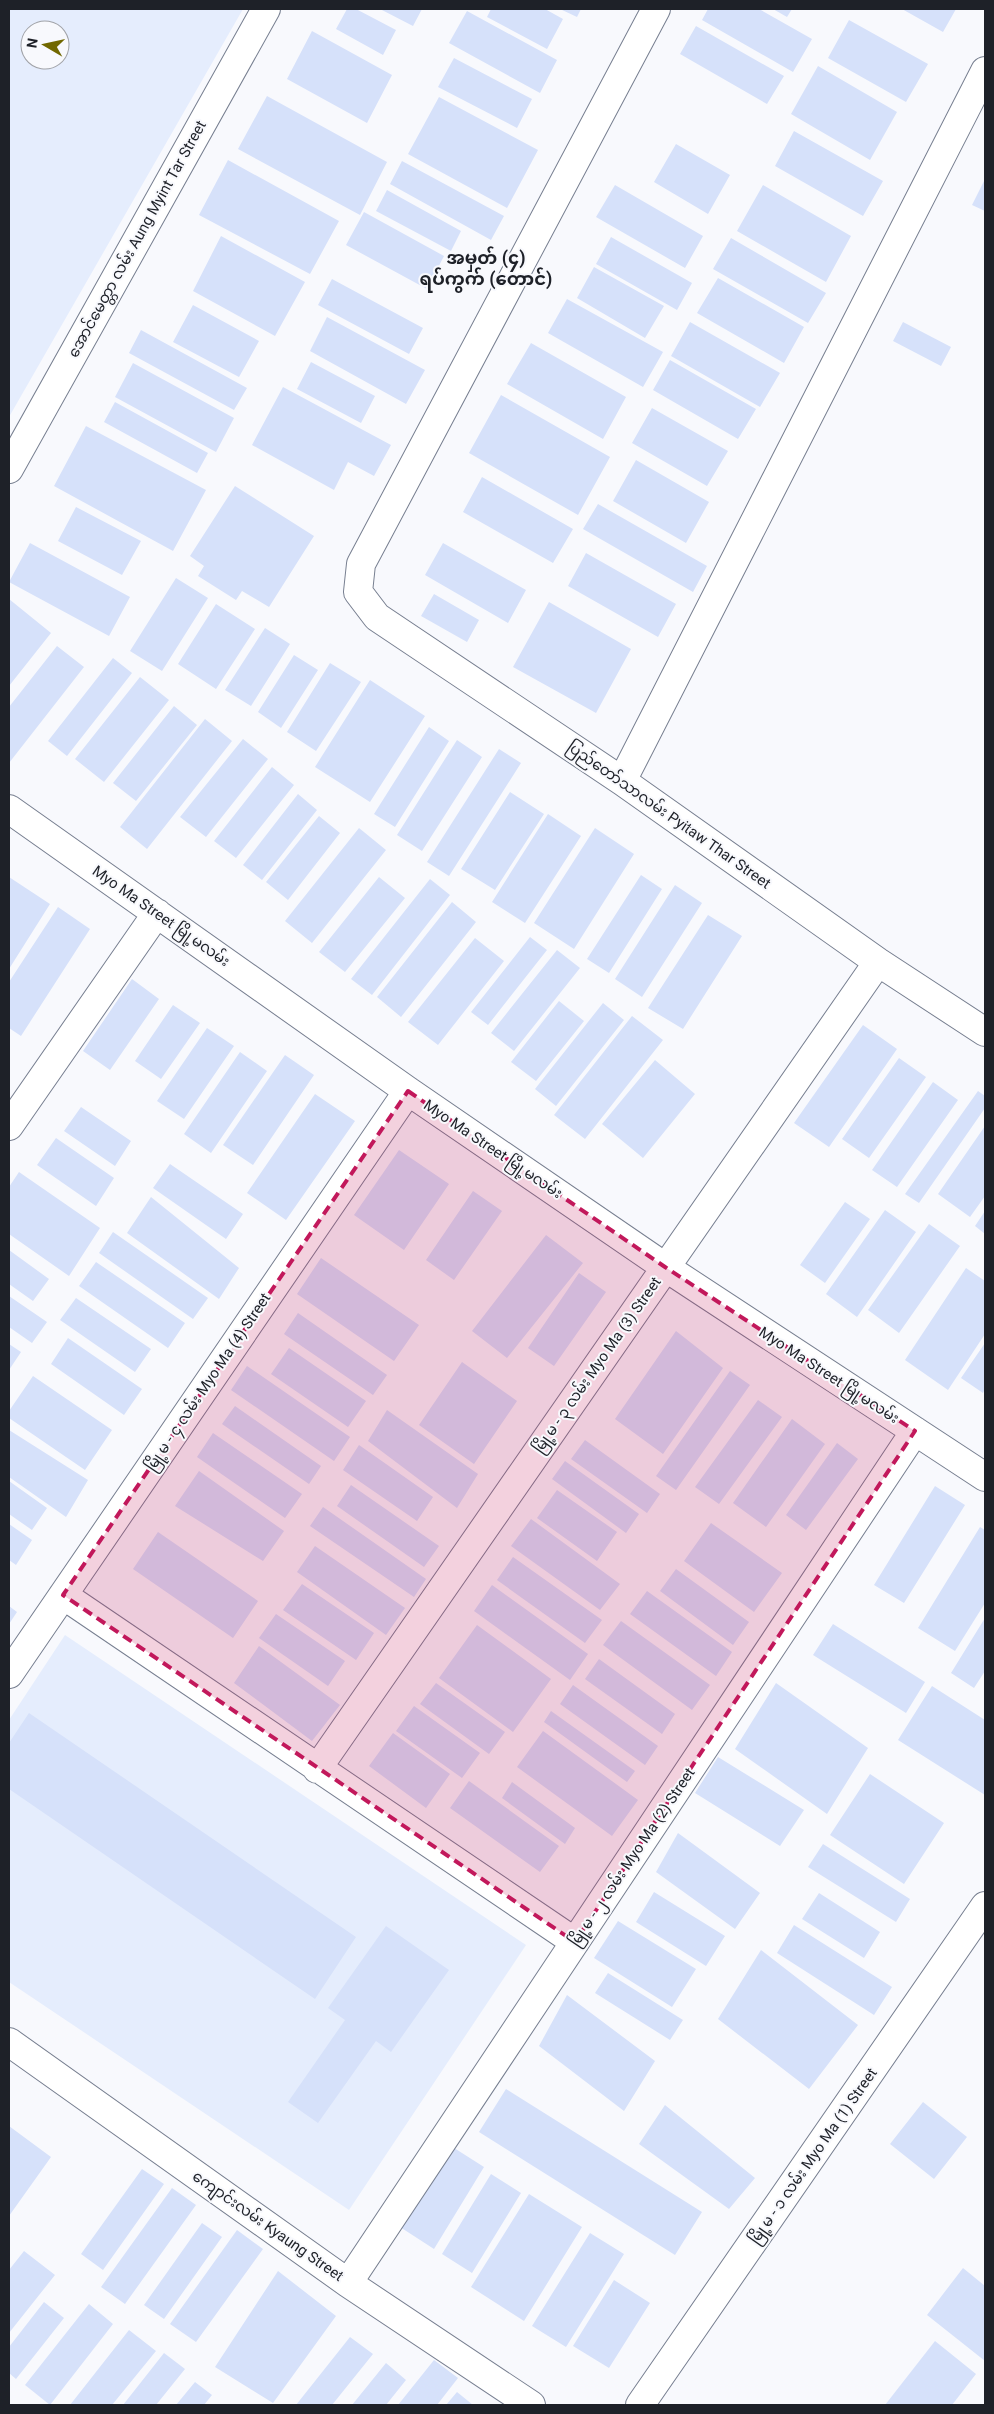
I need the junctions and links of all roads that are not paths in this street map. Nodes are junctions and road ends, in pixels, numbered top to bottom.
1 (266, 9) edge
2 (656, 9) edge
3 (985, 71) edge
4 (9, 469) edge
5 (622, 780) junction
6 (9, 809) edge
7 (157, 913) junction
8 (878, 962) junction
9 (985, 1032) edge
10 (408, 1091) junction
11 (9, 1126) edge
12 (665, 1268) junction
13 (915, 1431) junction
14 (985, 1477) edge
15 (62, 1595) junction
16 (9, 1674) edge
17 (317, 1769) junction
18 (985, 1906) edge
19 (575, 1942) junction
20 (9, 2042) edge
21 (348, 2283) junction
22 (531, 2405) edge
23 (640, 2405) edge

1 - 4 street, အောင်မေတ္တာ လမ်း Aung Myint Tar Street
2 - 5 street, ပြည်တော်သာလမ်း Pyitaw Thar Street
3 - 5 street
5 - 8 street, ပြည်တော်သာလမ်း Pyitaw Thar Street
6 - 7 street, Myo Ma Street မြို့မလမ်း
7 - 10 street, Myo Ma Street မြို့မလမ်း
7 - 11 street
8 - 9 street, ပြည်တော်သာလမ်း Pyitaw Thar Street
8 - 12 street, မြို့မ - ၃ လမ်း Myo Ma (3) Street
10 - 12 street, Myo Ma Street မြို့မလမ်း
10 - 15 street, မြို့မ - ၄ လမ်း Myo Ma (4) Street
12 - 13 street, Myo Ma Street မြို့မလမ်း
12 - 17 street, မြို့မ - ၃ လမ်း Myo Ma (3) Street
13 - 14 street, Myo Ma Street မြို့မလမ်း
13 - 19 street, မြို့မ - ၂ လမ်း Myo Ma (2) Street
15 - 16 street, မြို့မ - ၄ လမ်း Myo Ma (4) Street
15 - 17 street
17 - 19 street
18 - 23 street, မြို့မ - ၁ လမ်း Myo Ma (1) Street
19 - 21 street, မြို့မ - ၂ လမ်း Myo Ma (2) Street
20 - 21 street, ကျောင်းလမ်း Kyaung Street
21 - 22 street, ကျောင်းလမ်း Kyaung Street

